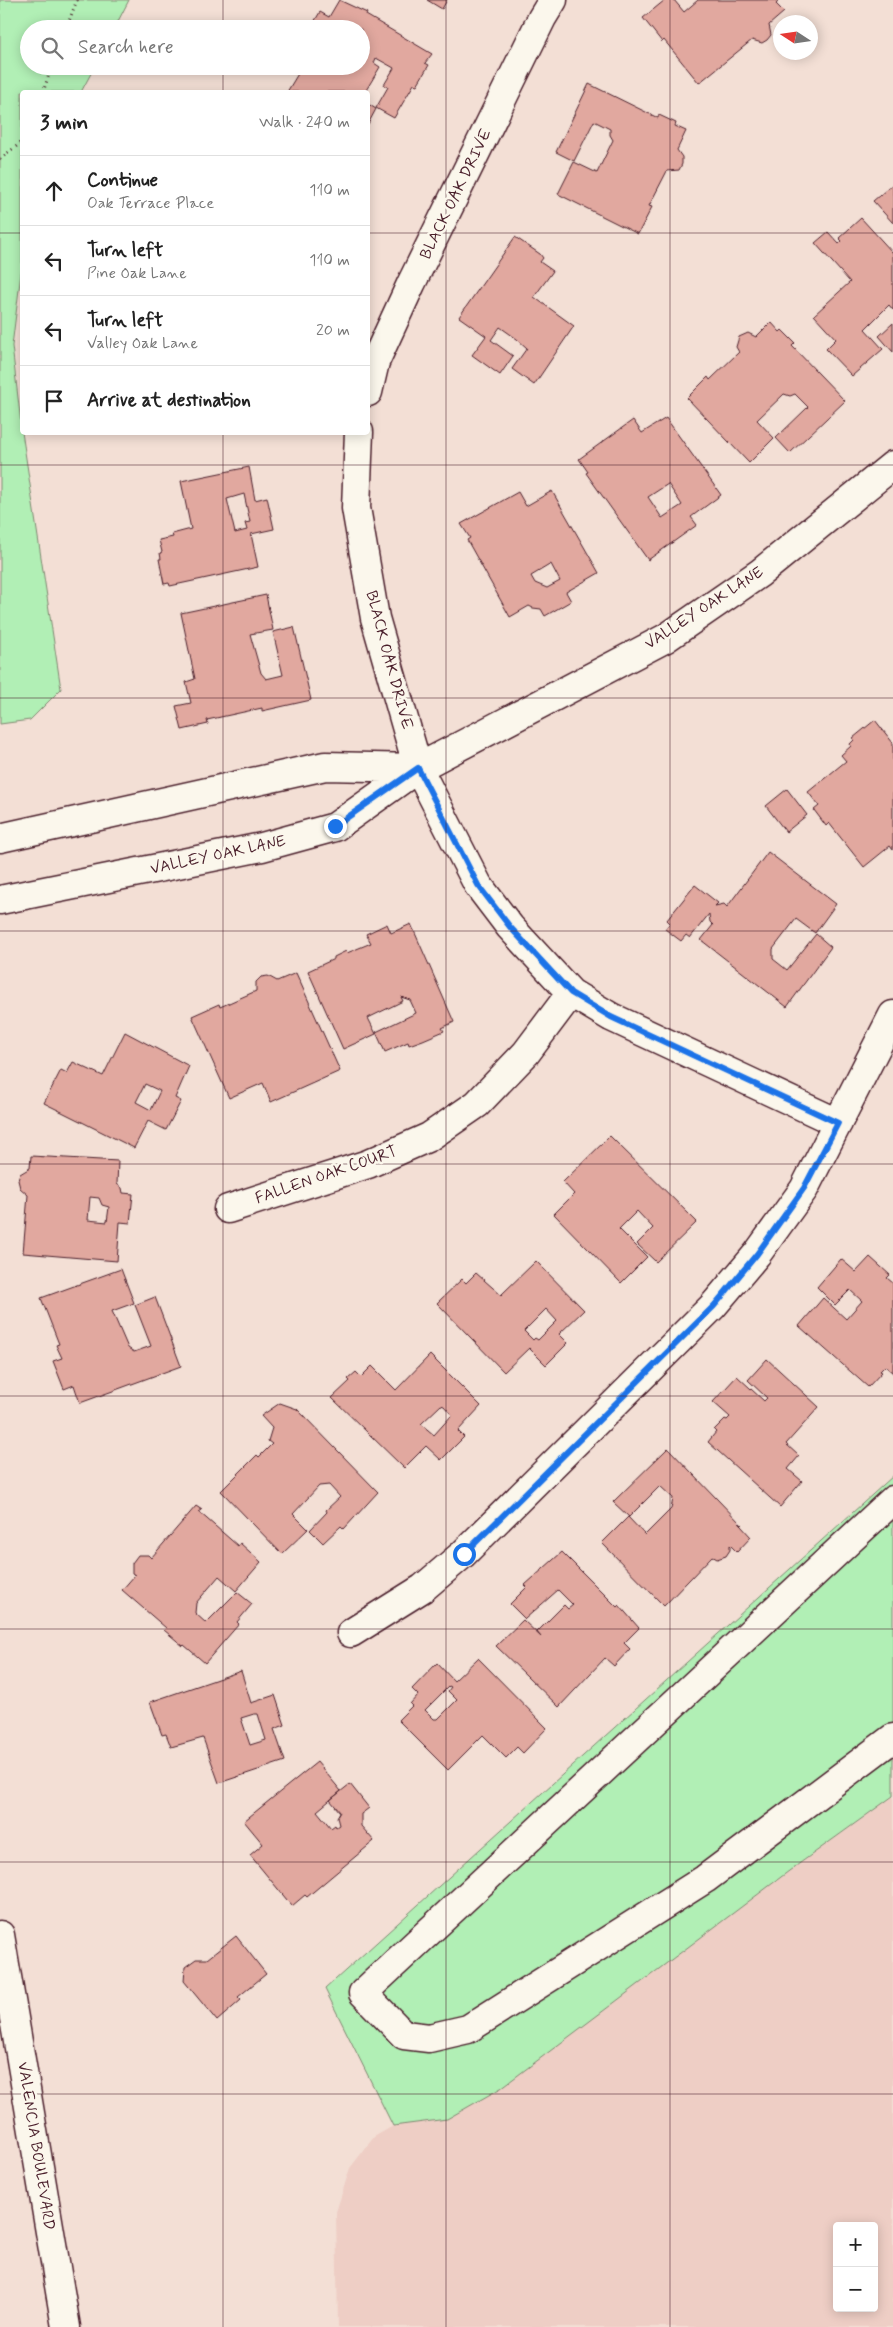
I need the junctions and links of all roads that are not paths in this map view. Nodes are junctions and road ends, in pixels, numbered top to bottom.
1 (553, 0) edge
2 (370, 383) edge
3 (359, 435) edge
4 (893, 465) edge
5 (418, 768) junction
6 (0, 838) edge
7 (0, 900) edge
8 (571, 993) junction
9 (893, 1014) edge
10 (838, 1123) junction
11 (228, 1209) dead end
12 (893, 1500) edge
13 (351, 1633) dead end
14 (893, 1738) edge
15 (0, 1935) edge
16 (66, 2327) edge

1 - 2 street, BLACK OAK DRIVE
3 - 5 street, BLACK OAK DRIVE
4 - 5 street, VALLEY OAK LANE
5 - 6 street, VALLEY OAK LANE
5 - 7 street, VALLEY OAK LANE
5 - 8 street, BLACK OAK DRIVE
8 - 10 street, BLACK OAK DRIVE
8 - 11 street, FALLEN OAK COURT
9 - 10 street
10 - 13 street
12 - 14 street
15 - 16 street, VALENCIA BOULEVARD

